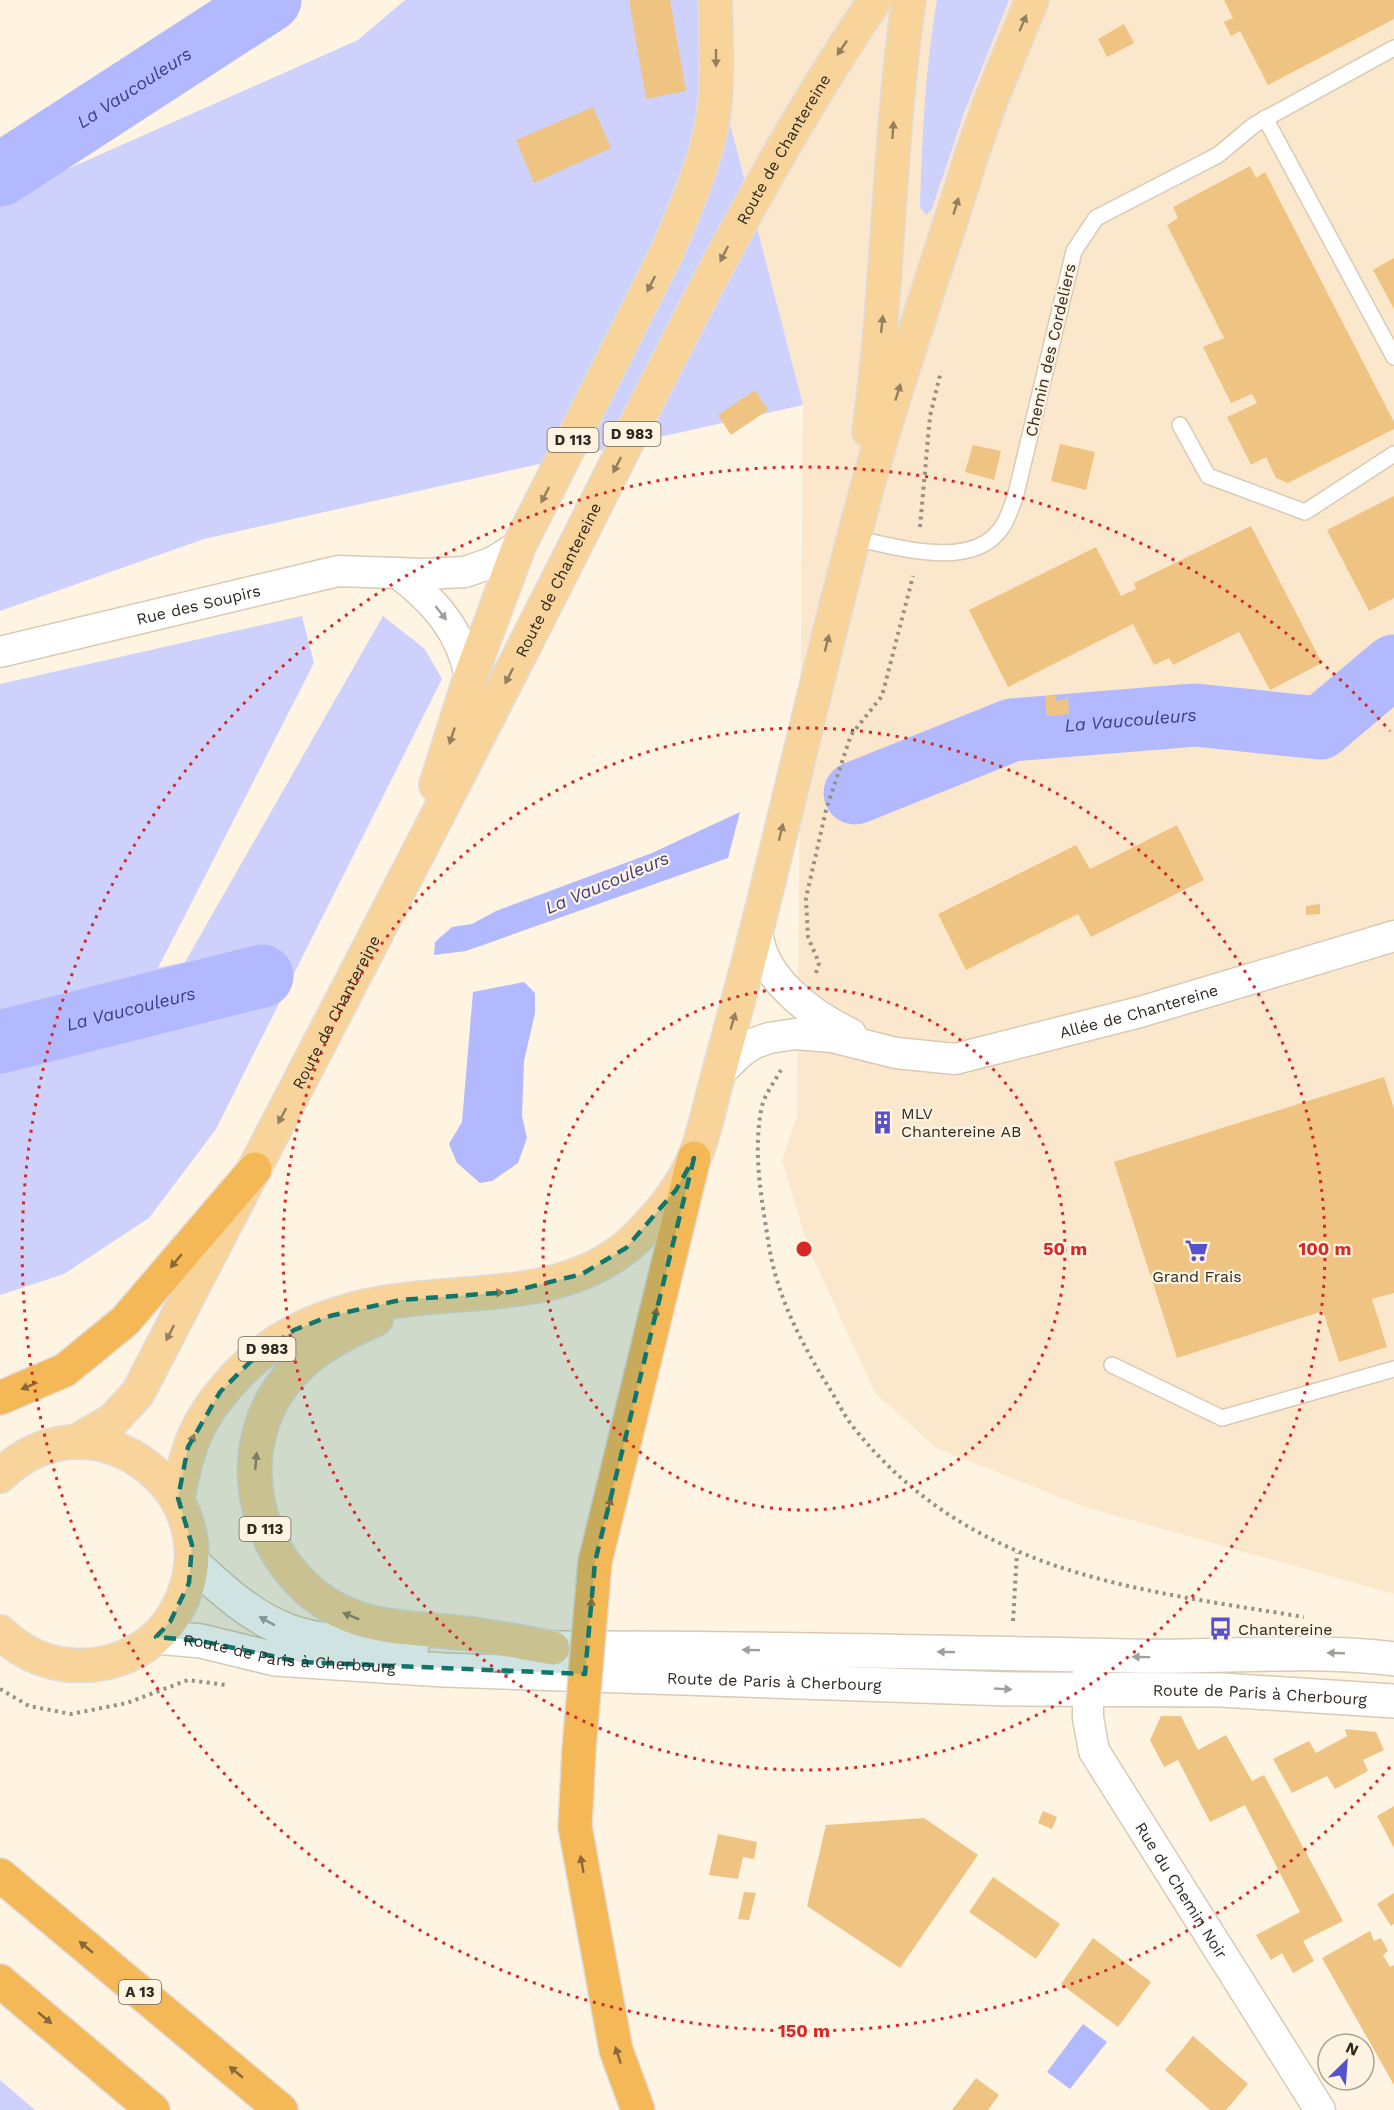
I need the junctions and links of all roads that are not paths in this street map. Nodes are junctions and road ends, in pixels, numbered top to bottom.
1 (715, 0) edge
2 (875, 0) edge
3 (1032, 0) edge
4 (909, 10) edge
5 (1394, 48) edge
6 (1265, 118) junction
7 (1394, 357) edge
8 (1180, 425) dead end
9 (1394, 454) edge
10 (855, 533) junction
11 (519, 546) junction
12 (398, 573) junction
13 (0, 652) edge
14 (470, 678) junction
15 (406, 878) junction
16 (757, 928) junction
17 (1394, 936) edge
18 (880, 1049) junction
19 (718, 1074) junction
20 (694, 1158) junction
21 (255, 1169) junction
22 (436, 1297) junction
23 (1112, 1365) dead end
24 (1394, 1369) edge
25 (0, 1398) edge
26 (75, 1442) junction
27 (0, 1476) edge
28 (178, 1498) junction
29 (192, 1562) junction
30 (3, 1637) edge
31 (156, 1637) junction
32 (553, 1648) junction
33 (1088, 1656) junction
34 (1394, 1659) edge
35 (1088, 1691) junction
36 (1394, 1701) edge
37 (0, 1875) edge
38 (0, 1981) edge
39 (153, 2110) edge
40 (281, 2110) edge
41 (638, 2110) edge
42 (1320, 2110) edge

1 -> 11 main road, D 113
2 -> 15 main road, Route de Chantereine / D 983
10 -> 3 main road, D 983
10 -> 4 main road
5 - 6 lane, Chemin des Cordeliers
6 - 7 lane
6 - 10 lane, Chemin des Cordeliers
8 - 9 lane
16 -> 10 main road, D 983
11 - 12 street, Rue des Soupirs
11 - 14 main road, D 113
12 - 13 street, Rue des Soupirs
12 -> 14 street
14 -> 15 main road, D 113
15 -> 21 main road, Route de Chantereine / D 983
16 - 18 street
19 -> 16 main road, D 983
17 - 18 street, Allée de Chantereine
18 - 19 street
19 - 20 main road, D 983
22 -> 20 main road, D 983
41 -> 20 highway, bridge
21 -> 25 highway
21 -> 26 main road, D 983
28 -> 22 main road, D 983
32 -> 22 main road, D 113
23 - 24 lane
26 - 27 main road
26 - 28 main road
28 - 29 main road
29 - 31 main road
32 -> 29 main road, D 113
30 - 31 main road
31 -> 35 main road, Route de Paris à Cherbourg
33 -> 32 main road, D 113
34 -> 33 main road, D 113
33 - 35 street, Rue du Chemin Noir
35 - 36 main road, Route de Paris à Cherbourg
35 - 42 street, Rue du Chemin Noir
40 -> 37 highway, A 13
38 -> 39 highway

